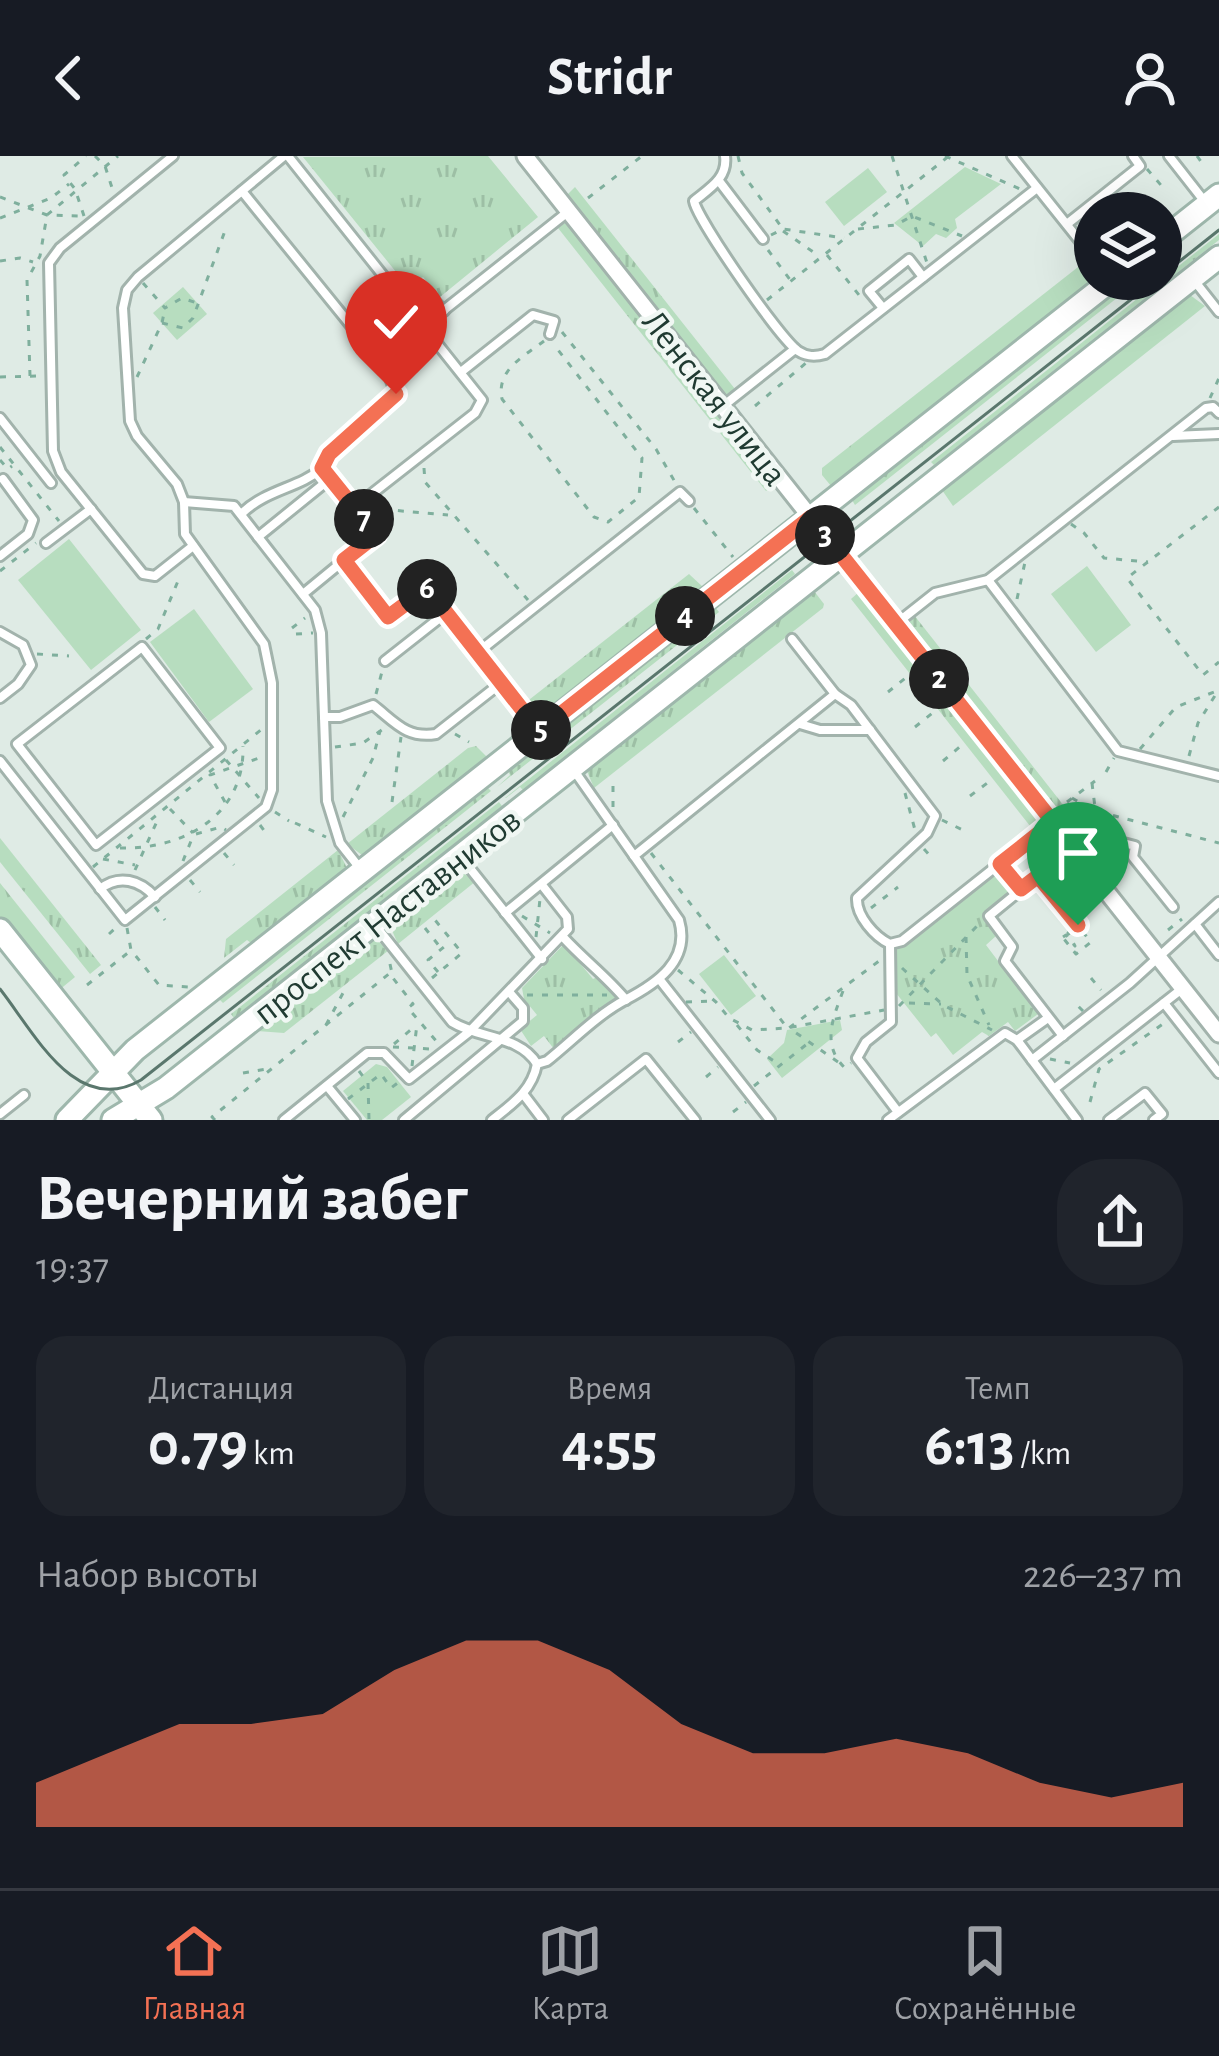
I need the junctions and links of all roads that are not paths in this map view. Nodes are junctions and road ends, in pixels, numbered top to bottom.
1 (173, 156) edge
2 (286, 156) edge
3 (525, 156) edge
4 (725, 156) edge
5 (1012, 156) edge
6 (1132, 156) edge
7 (1169, 156) edge
8 (718, 181) junction
9 (1033, 190) junction
10 (242, 191) junction
11 (1213, 200) edge
12 (569, 211) junction
13 (1067, 224) junction
14 (1182, 224) edge
15 (1074, 233) edge
16 (763, 239) road end
17 (1219, 257) edge
18 (926, 275) junction
19 (1192, 278) junction
20 (402, 298) junction
21 (1085, 300) edge
22 (444, 311) junction
23 (879, 312) junction
24 (1219, 312) edge
25 (424, 326) junction
26 (549, 336) road end
27 (795, 349) junction
28 (461, 372) junction
29 (723, 406) junction
30 (1219, 413) edge
31 (0, 418) edge
32 (1219, 434) edge
33 (1170, 436) junction
34 (322, 468) junction
35 (4, 475) edge
36 (331, 478) junction
37 (51, 483) dead end
38 (689, 501) road end
39 (184, 502) junction
40 (355, 507) junction
41 (91, 508) junction
42 (241, 514) junction
43 (811, 517) junction
44 (259, 537) junction
45 (46, 543) road end
46 (193, 547) junction
47 (841, 555) junction
48 (0, 556) edge
49 (988, 580) junction
50 (303, 594) junction
51 (896, 624) junction
52 (0, 632) edge
53 (792, 639) dead end
54 (142, 647) joint
55 (477, 653) junction
56 (385, 661) road end
57 (501, 683) junction
58 (835, 694) junction
59 (0, 698) edge
60 (324, 717) junction
61 (798, 724) junction
62 (871, 730) junction
63 (539, 731) junction
64 (0, 761) edge
65 (572, 768) junction
66 (1219, 776) edge
67 (1053, 822) junction
68 (613, 825) junction
69 (460, 855) junction
70 (634, 856) junction
71 (1080, 857) junction
72 (1000, 864) junction
73 (362, 871) junction
74 (1038, 876) road end
75 (542, 885) junction
76 (100, 889) junction
77 (1021, 889) junction
78 (152, 899) junction
79 (1173, 907) dead end
80 (1216, 910) edge
81 (508, 911) junction
82 (374, 924) junction
83 (1195, 924) junction
84 (0, 930) edge
85 (563, 937) junction
86 (890, 948) junction
87 (0, 952) edge
88 (1219, 956) edge
89 (1158, 957) junction
90 (542, 959) junction
91 (660, 980) junction
92 (1183, 988) junction
93 (513, 995) junction
94 (623, 997) junction
95 (1164, 1003) junction
96 (1048, 1018) junction
97 (469, 1032) junction
98 (1219, 1034) edge
99 (1063, 1036) junction
100 (502, 1040) junction
101 (1017, 1040) junction
102 (1034, 1058) junction
103 (537, 1064) junction
104 (1219, 1073) edge
105 (108, 1078) junction
106 (327, 1086) junction
107 (1054, 1089) junction
108 (24, 1095) dead end
109 (524, 1095) junction
110 (898, 1112) junction
111 (0, 1114) edge
112 (133, 1116) edge
113 (67, 1120) edge
114 (284, 1120) edge
115 (355, 1120) edge
116 (404, 1120) edge
117 (492, 1120) edge
118 (543, 1120) edge
119 (568, 1120) edge
120 (695, 1120) edge
121 (770, 1120) edge
122 (888, 1120) edge
123 (1077, 1120) edge
124 (1109, 1120) edge
125 (1154, 1120) edge

1 - 41 lane
2 - 10 lane
2 - 20 lane
3 - 12 street, Ленская улица
4 - 8 lane
5 - 9 lane
6 - 13 lane
7 - 11 lane
8 - 16 lane
8 - 27 lane
9 - 13 lane
9 - 18 lane
10 - 34 lane
10 - 39 lane
11 - 14 main road
12 - 22 lane
12 - 29 street, Ленская улица
13 - 15 lane
17 - 19 main road, проспект Наставников
18 - 23 lane
18 - 23 lane
19 - 24 lane
19 - 47 main road, проспект Наставников
20 - 22 lane
20 - 25 lane
21 - 43 main road, проспект Наставников
22 - 25 lane
23 - 27 lane
25 - 28 lane
26 - 28 lane
27 - 29 lane
28 - 40 lane
29 - 43 street, Ленская улица
30 - 33 lane
31 - 37 lane
32 - 33 lane
33 - 49 lane
34 - 36 lane
34 - 42 lane
35 - 48 lane
36 - 40 lane
36 - 44 lane
38 - 55 lane
39 - 42 lane
39 - 46 lane
40 - 50 lane
41 - 45 lane
41 - 46 lane
42 - 44 lane
43 - 47 street, Ленская улица
43 - 63 main road, проспект Наставников
44 - 50 lane
46 - 78 lane
47 - 51 street, Ленская улица
47 - 65 main road, проспект Наставников
49 - 51 lane
49 - 66 lane
50 - 60 lane
51 - 67 street, Ленская улица
52 - 59 lane
53 - 58 lane
54 - 54 lane
55 - 56 lane
55 - 57 lane
57 - 60 lane
57 - 63 lane
58 - 61 lane
58 - 62 lane
60 - 73 lane
61 - 62 lane
61 - 70 lane
62 - 86 lane
63 - 73 main road, проспект Наставников
64 - 76 lane
65 - 68 lane
65 - 69 main road, проспект Наставников
67 - 71 street, Ленская улица
67 - 72 lane
68 - 70 lane
68 - 75 lane
69 - 81 lane
69 - 82 main road, проспект Наставников
70 - 91 lane
71 - 79 lane
71 - 89 street, Ленская улица
72 - 77 lane
72 - 86 lane
73 - 105 main road, проспект Наставников
74 - 77 lane
75 - 81 lane
75 - 85 lane
76 - 78 lane
76 - 78 lane
77 - 96 lane
80 - 83 lane
81 - 90 lane
82 - 97 lane
82 - 112 main road, проспект Наставников
83 - 88 lane
83 - 89 lane
84 - 105 main road
85 - 90 lane
85 - 94 lane
86 - 110 lane
87 - 105 main road
89 - 92 street, Ленская улица
89 - 99 lane
90 - 93 lane
91 - 94 lane
91 - 121 lane
92 - 95 lane
92 - 98 street, Ленская улица
93 - 97 lane
93 - 100 lane
94 - 103 lane
95 - 104 lane
95 - 107 lane
96 - 99 lane
96 - 101 lane
97 - 100 lane
97 - 106 lane
99 - 102 lane
100 - 103 lane
100 - 116 lane
101 - 102 lane
101 - 110 lane
102 - 107 lane
103 - 109 lane
105 - 112 main road
105 - 113 main road, проспект Наставников
106 - 114 lane
106 - 115 lane
107 - 123 lane
108 - 111 lane
109 - 117 lane
109 - 118 lane
110 - 122 lane
119 - 120 lane
124 - 125 lane

